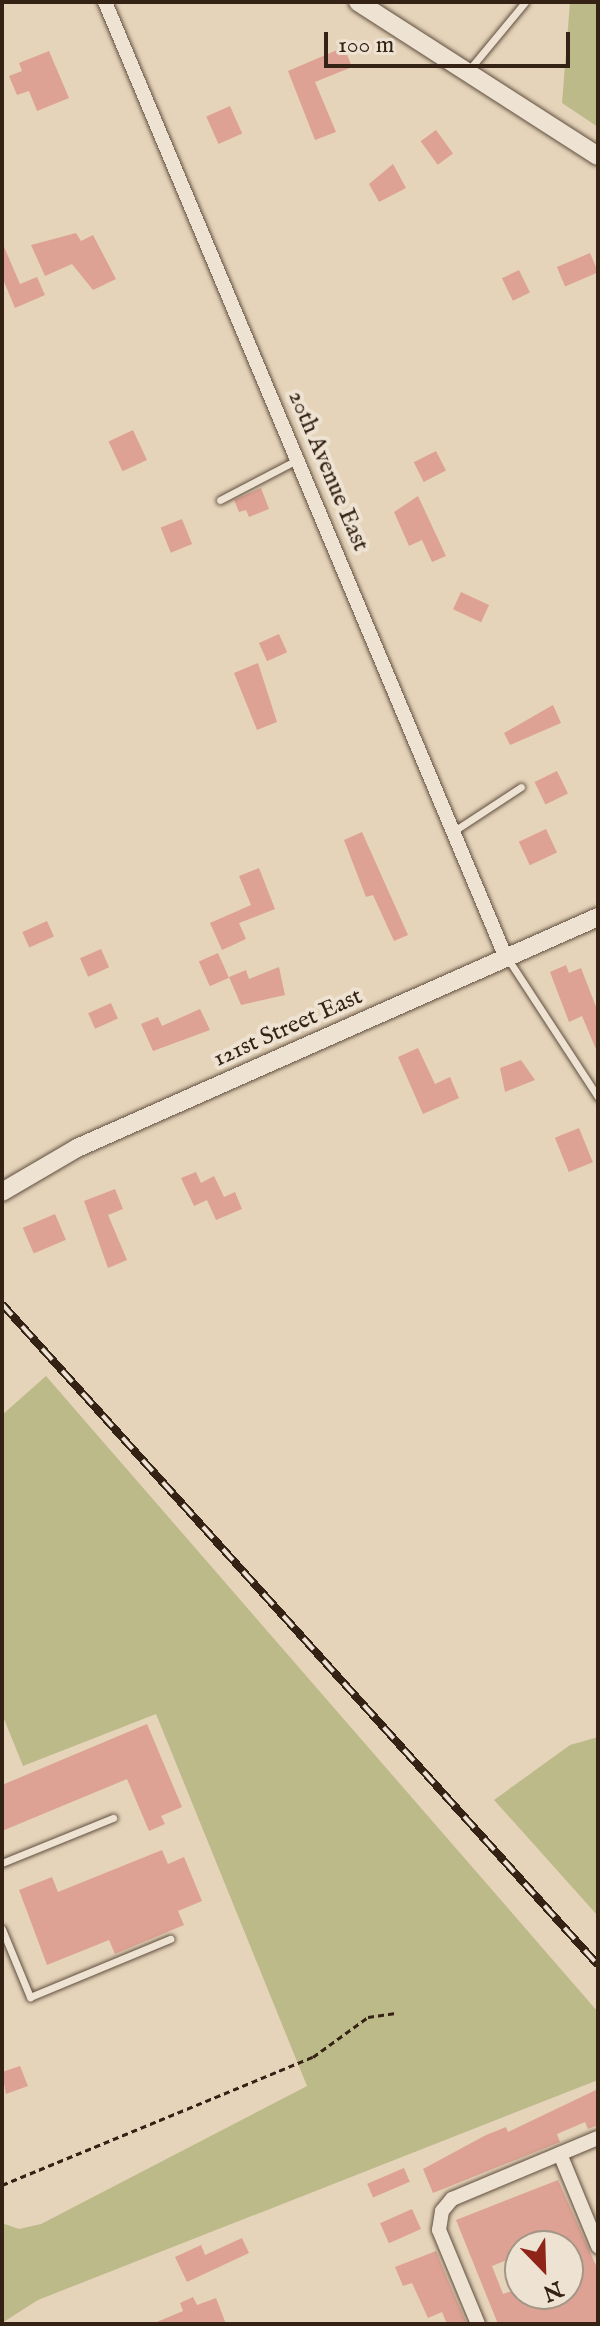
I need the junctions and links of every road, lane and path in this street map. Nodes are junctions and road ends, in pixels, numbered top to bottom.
1 (105, 2) edge
2 (358, 2) edge
3 (525, 2) edge
4 (467, 72) junction
5 (598, 156) edge
6 (299, 460) junction
7 (220, 500) dead end
8 (521, 787) dead end
9 (454, 831) junction
10 (598, 917) edge
11 (506, 958) junction
12 (598, 1097) edge
13 (2, 1192) edge
14 (113, 1818) dead end
15 (2, 1863) edge
16 (2, 1929) edge
17 (170, 1939) dead end
18 (396, 2013) dead end
19 (598, 2138) edge
20 (560, 2154) junction
21 (2, 2185) edge
22 (598, 2246) edge
23 (478, 2324) edge

1 - 6 street, 20th Avenue East
2 - 4 street
3 - 4 lane
4 - 5 street
6 - 7 lane
6 - 9 street, 20th Avenue East
8 - 9 lane
9 - 11 street, 20th Avenue East
10 - 11 street, 121st Street East
11 - 12 lane
11 - 13 street, 121st Street East
14 - 15 lane
16 - 17 lane
18 - 21 path
19 - 20 street
20 - 22 street
20 - 23 street

